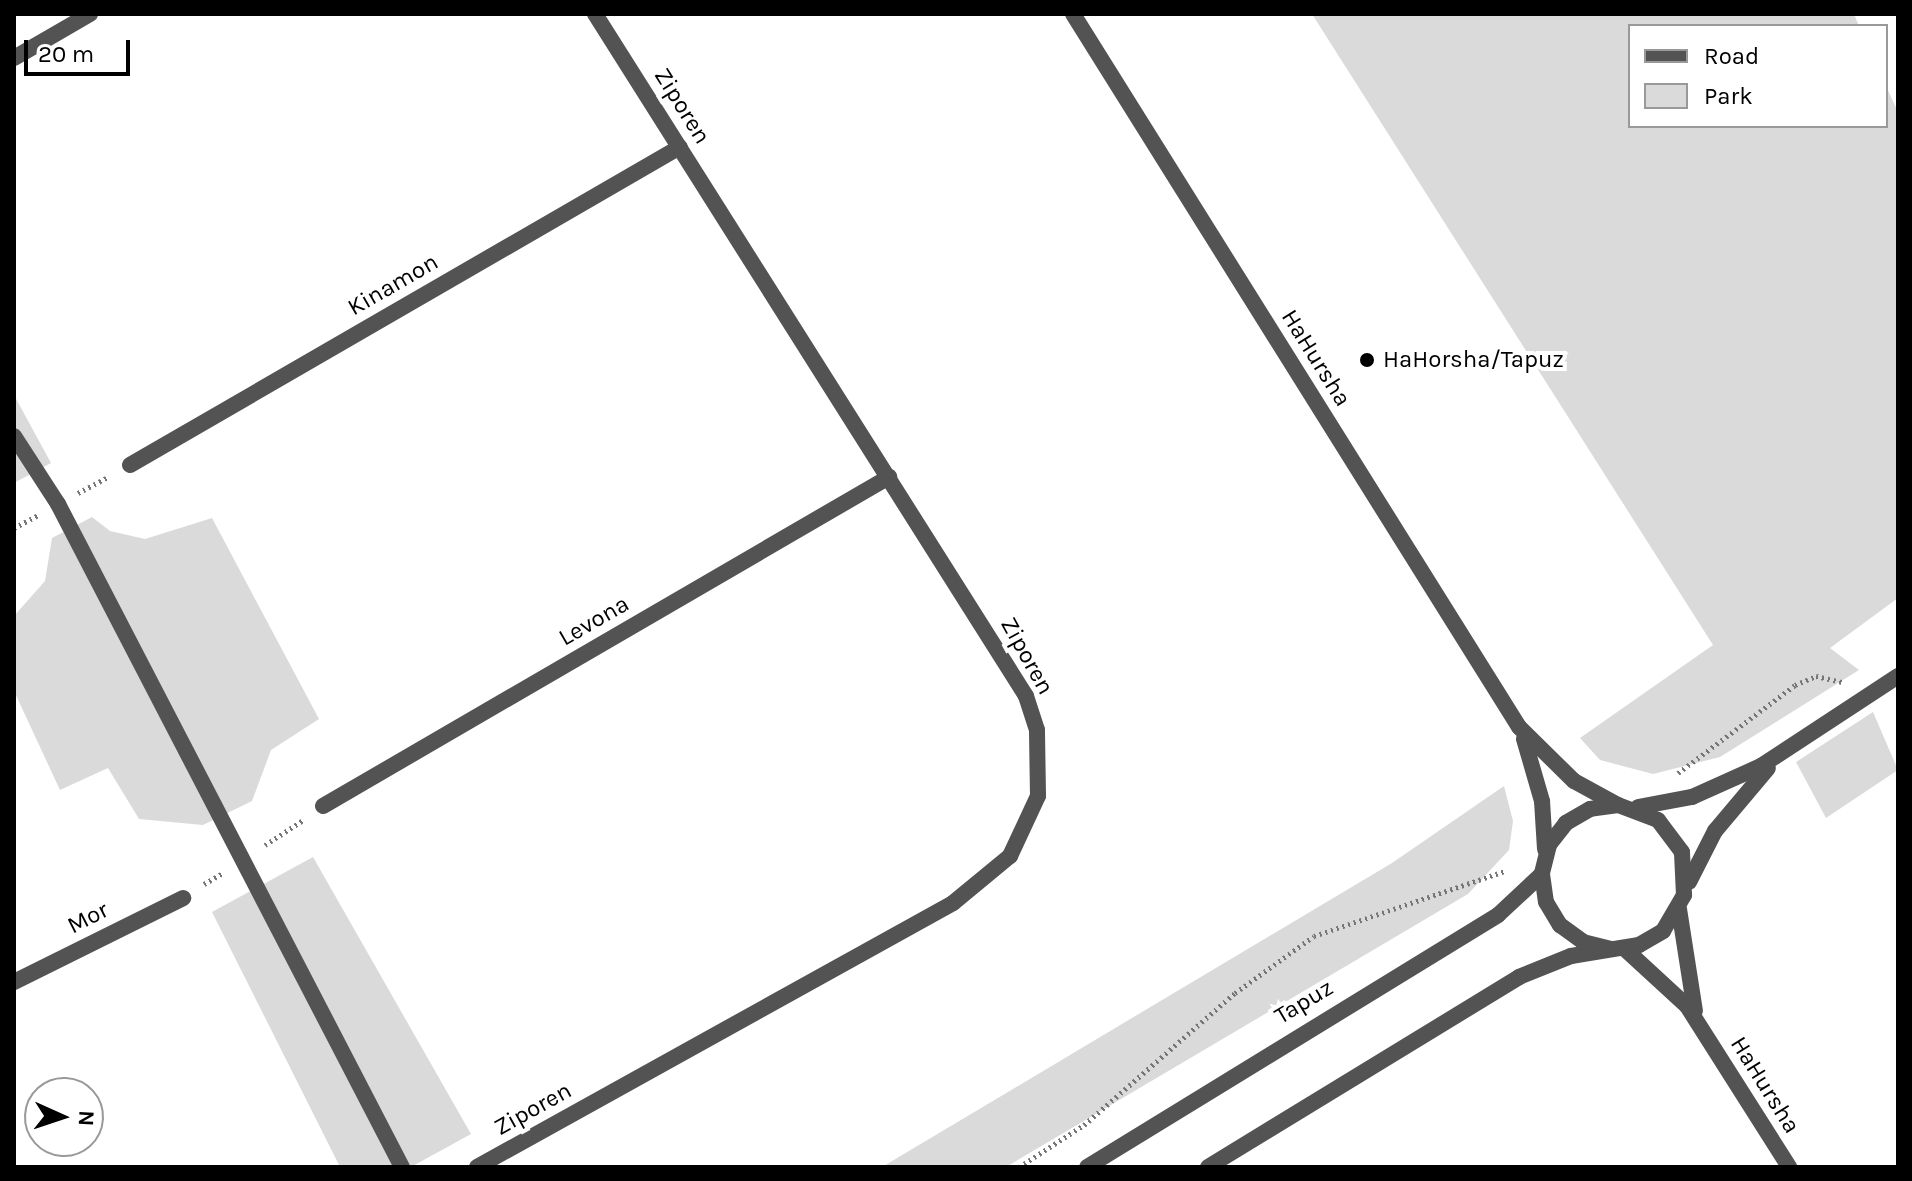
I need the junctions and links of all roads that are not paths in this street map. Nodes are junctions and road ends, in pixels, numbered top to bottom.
1 (90, 14) edge
2 (595, 14) edge
3 (1073, 14) edge
4 (14, 58) edge
5 (680, 147) junction
6 (14, 436) edge
7 (130, 465) dead end
8 (889, 477) junction
9 (1898, 676) edge
10 (1519, 727) junction
11 (1778, 758) junction
12 (323, 806) dead end
13 (1625, 806) junction
14 (1543, 866) junction
15 (183, 898) dead end
16 (1682, 902) junction
17 (1618, 949) junction
18 (14, 982) edge
19 (1701, 1028) junction
20 (402, 1167) edge
21 (477, 1167) edge
22 (1087, 1167) edge
23 (1208, 1167) edge
24 (1789, 1167) edge

1 - 4 street
2 - 5 street, Ziporen
3 - 10 street, HaHursha
5 - 7 street, Kinamon
5 - 8 street, Ziporen
6 - 20 street
8 - 12 street, Levona
8 - 21 street, Ziporen
9 - 11 street
10 - 13 street, HaHursha
10 - 14 street, HaHursha
11 - 13 street
11 - 16 street
13 - 14 street
13 - 16 street
14 - 17 street
14 - 22 street, Tapuz
15 - 18 street, Mor
16 - 17 street
16 - 19 street, HaHursha
17 - 19 street, HaHursha
17 - 23 street
19 - 24 street, HaHursha

